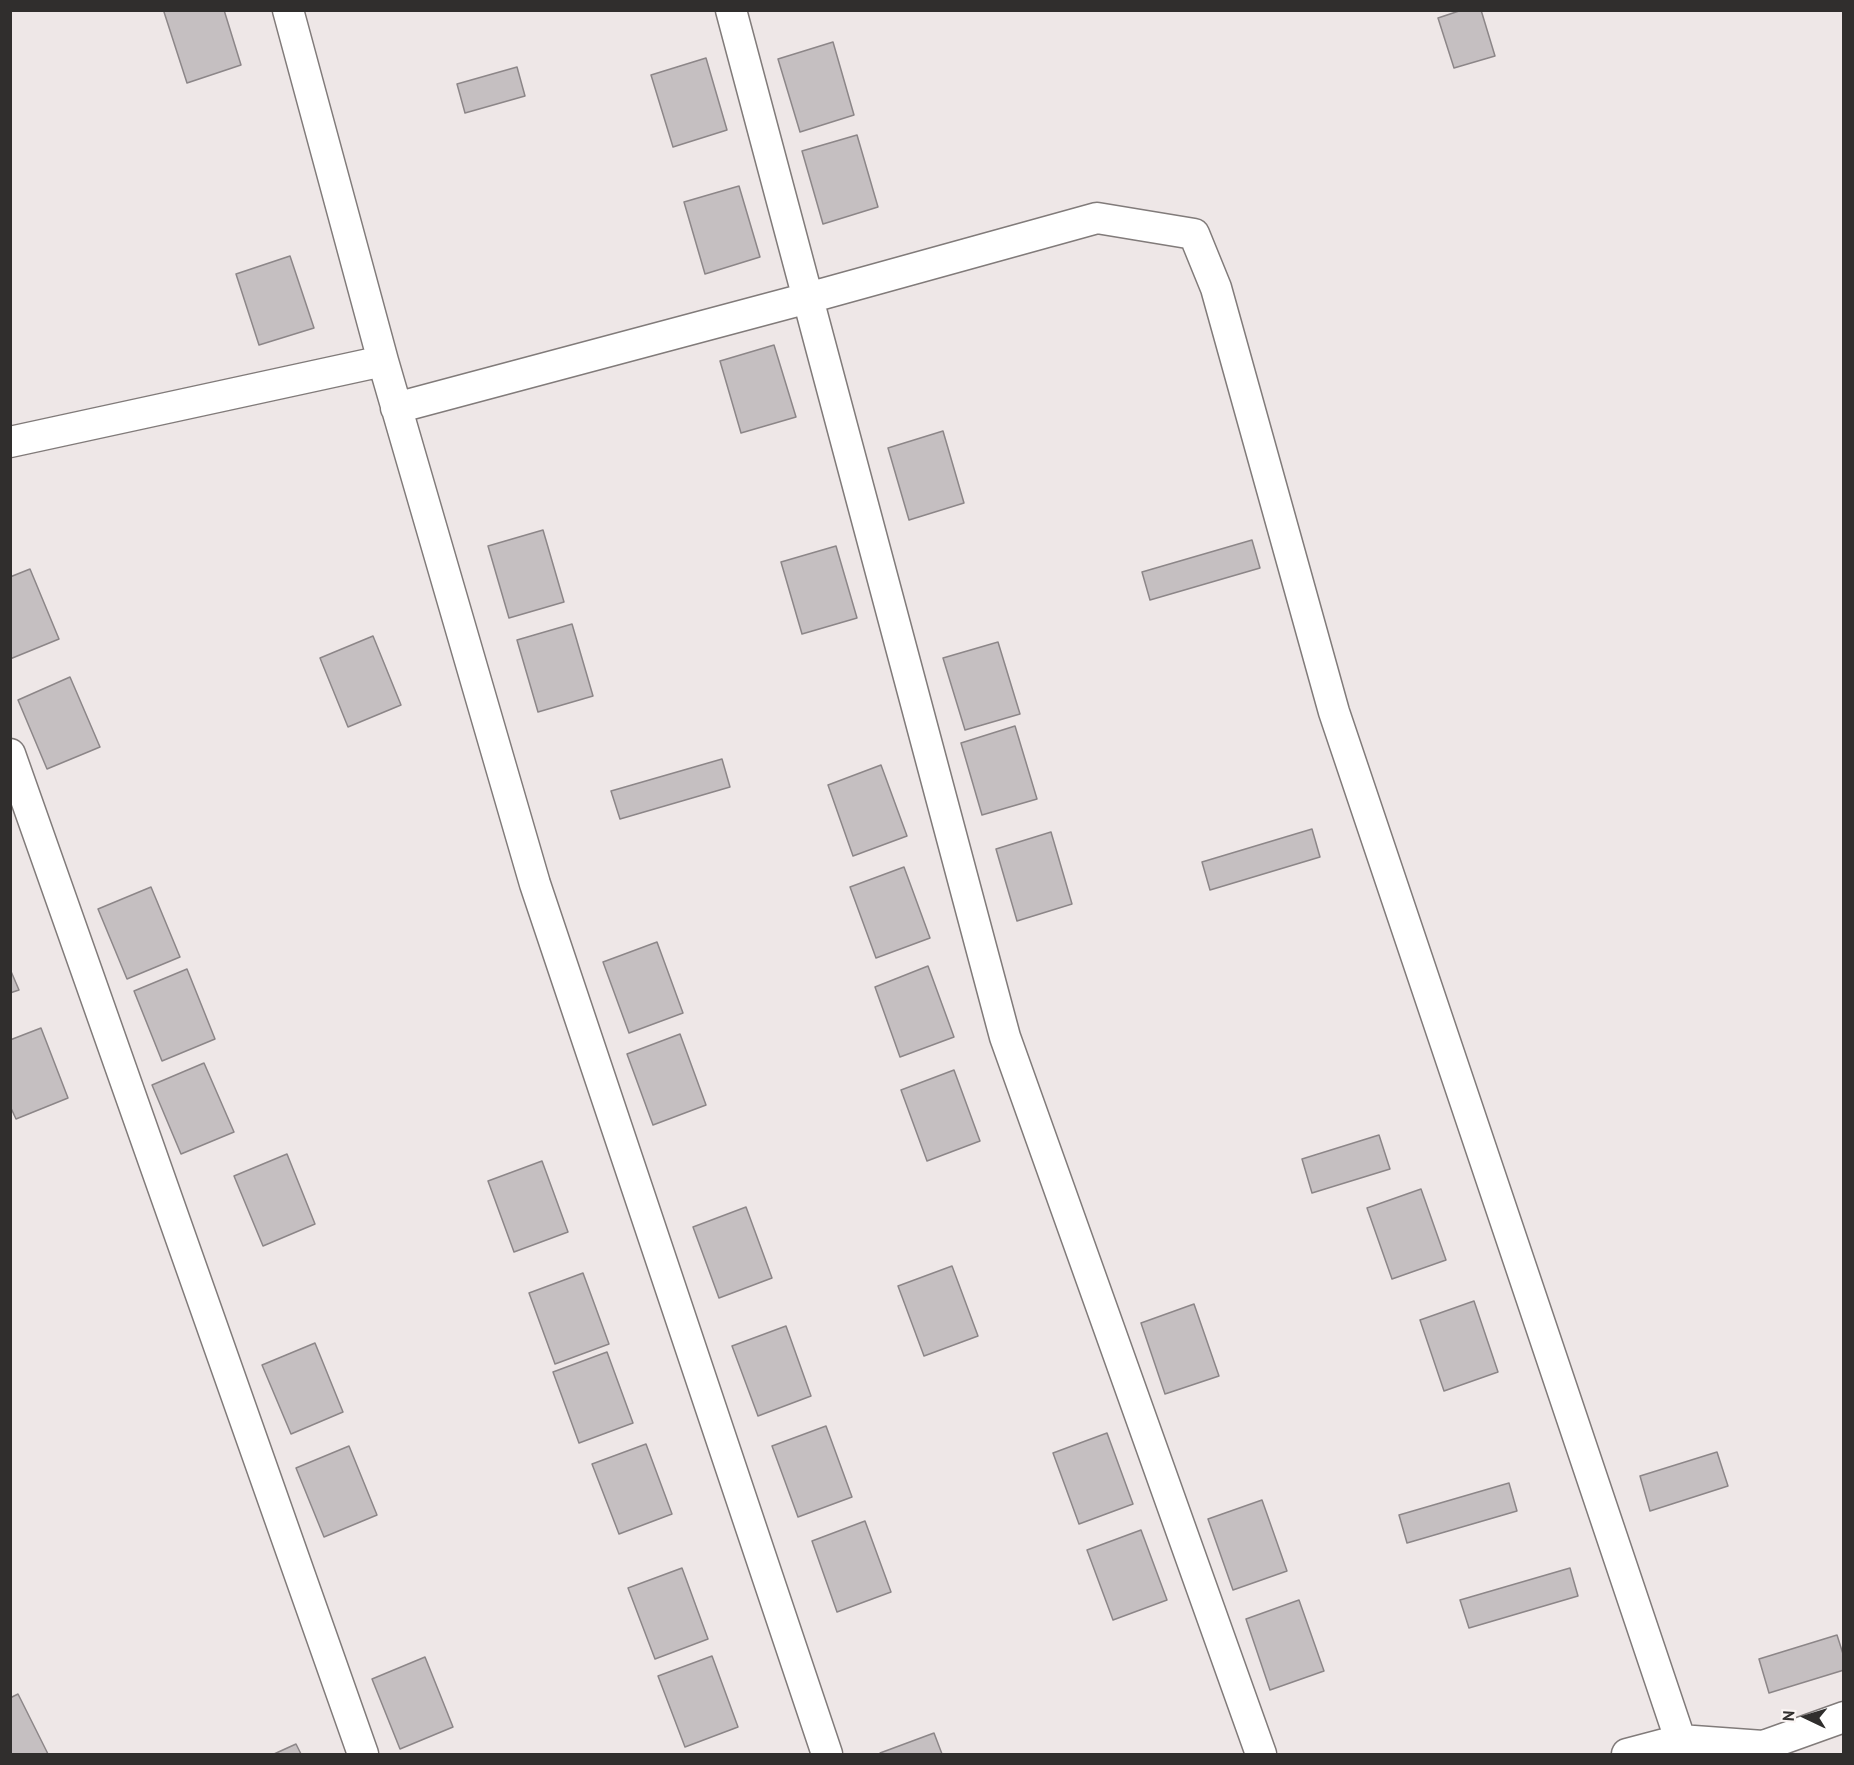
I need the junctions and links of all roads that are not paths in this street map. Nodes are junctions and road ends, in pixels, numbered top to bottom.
1 (288, 10) edge
2 (731, 10) edge
3 (808, 298) junction
4 (383, 361) junction
5 (396, 408) junction
6 (10, 442) edge
7 (10, 754) edge
8 (1844, 1717) edge
9 (1682, 1747) edge
10 (363, 1755) edge
11 (827, 1755) edge
12 (1261, 1755) edge
13 (1627, 1755) edge

1 - 4 street
2 - 3 street
3 - 5 street
3 - 9 street
3 - 12 street
4 - 5 street
4 - 6 street
5 - 11 street
7 - 10 street
8 - 9 street
9 - 13 street

